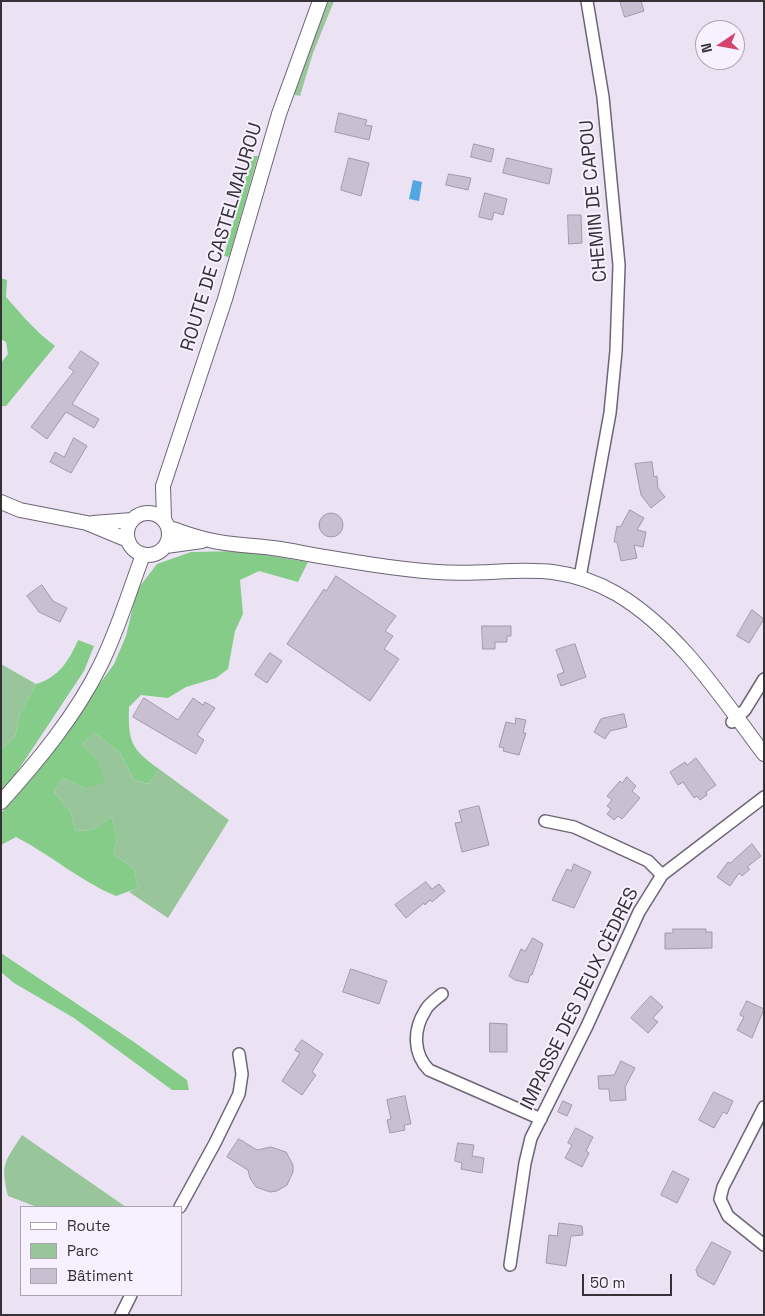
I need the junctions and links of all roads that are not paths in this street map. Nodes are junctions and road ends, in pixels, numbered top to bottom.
1 (320, 1) edge
2 (587, 1) edge
3 (163, 486) junction
4 (1, 502) edge
5 (138, 516) junction
6 (87, 523) junction
7 (166, 523) junction
8 (128, 540) junction
9 (210, 541) junction
10 (166, 546) junction
11 (143, 555) junction
12 (580, 577) junction
13 (764, 679) edge
14 (735, 720) junction
15 (764, 754) edge
16 (764, 764) edge
17 (764, 797) edge
18 (1, 802) edge
19 (544, 821) dead end
20 (662, 875) junction
21 (442, 994) dead end
22 (239, 1054) dead end
23 (764, 1107) edge
24 (541, 1119) junction
25 (181, 1206) edge
26 (764, 1245) edge
27 (510, 1265) dead end
28 (130, 1296) edge
29 (121, 1315) edge

1 - 3 street, ROUTE DE CASTELMAUROU
2 - 12 street, CHEMIN DE CAPOU
3 - 5 street, ROUTE DE CASTELMAUROU
3 - 7 street, ROUTE DE CASTELMAUROU
4 - 6 street
5 - 6 street
5 - 7 street
5 - 8 street
6 - 8 street
7 - 9 street
7 - 10 street
8 - 11 street
9 - 10 street
9 - 12 street
10 - 11 street
11 - 18 street
12 - 14 street
13 - 14 street
14 - 15 street
14 - 16 street
17 - 20 street, IMPASSE DES DEUX CÈDRES
19 - 20 street
20 - 24 street, IMPASSE DES DEUX CÈDRES
21 - 24 street
22 - 25 street
23 - 26 street
24 - 27 street, IMPASSE DES DEUX CÈDRES
28 - 29 street

